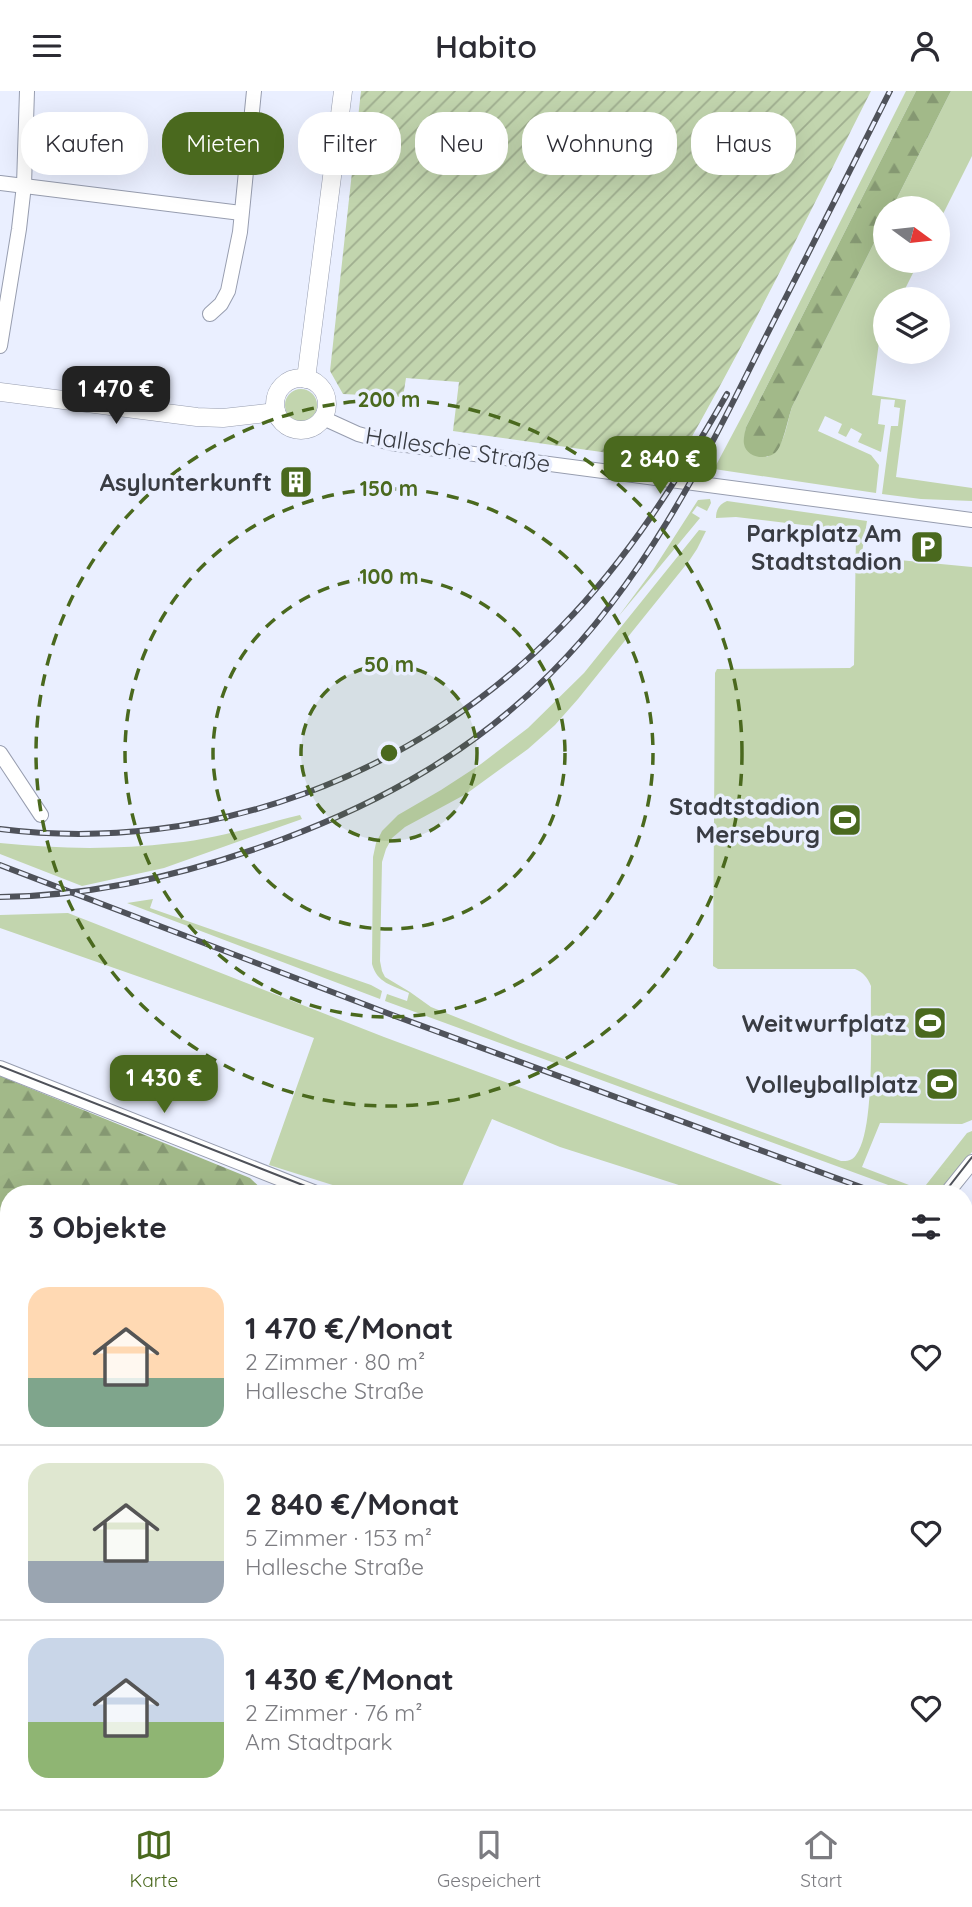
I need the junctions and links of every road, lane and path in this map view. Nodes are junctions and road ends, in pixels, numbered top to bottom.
1 (27, 91) edge
2 (254, 91) edge
3 (343, 91) edge
4 (0, 183) edge
5 (24, 185) junction
6 (241, 213) junction
7 (210, 314) dead end
8 (0, 346) edge
9 (306, 379) junction
10 (0, 392) edge
11 (276, 412) junction
12 (323, 418) junction
13 (972, 520) edge
14 (0, 753) edge
15 (41, 815) dead end
16 (0, 1068) edge
17 (972, 1161) edge
18 (296, 1185) edge
19 (953, 1185) edge

1 - 5 street
2 - 6 street
3 - 9 main road
4 - 5 street
5 - 6 street
5 - 8 street
6 - 7 street
9 - 11 main road
9 - 12 main road
10 - 11 main road
11 - 12 main road
12 - 13 street, Hallesche Straße
14 - 15 street
16 - 18 street
17 - 19 street

